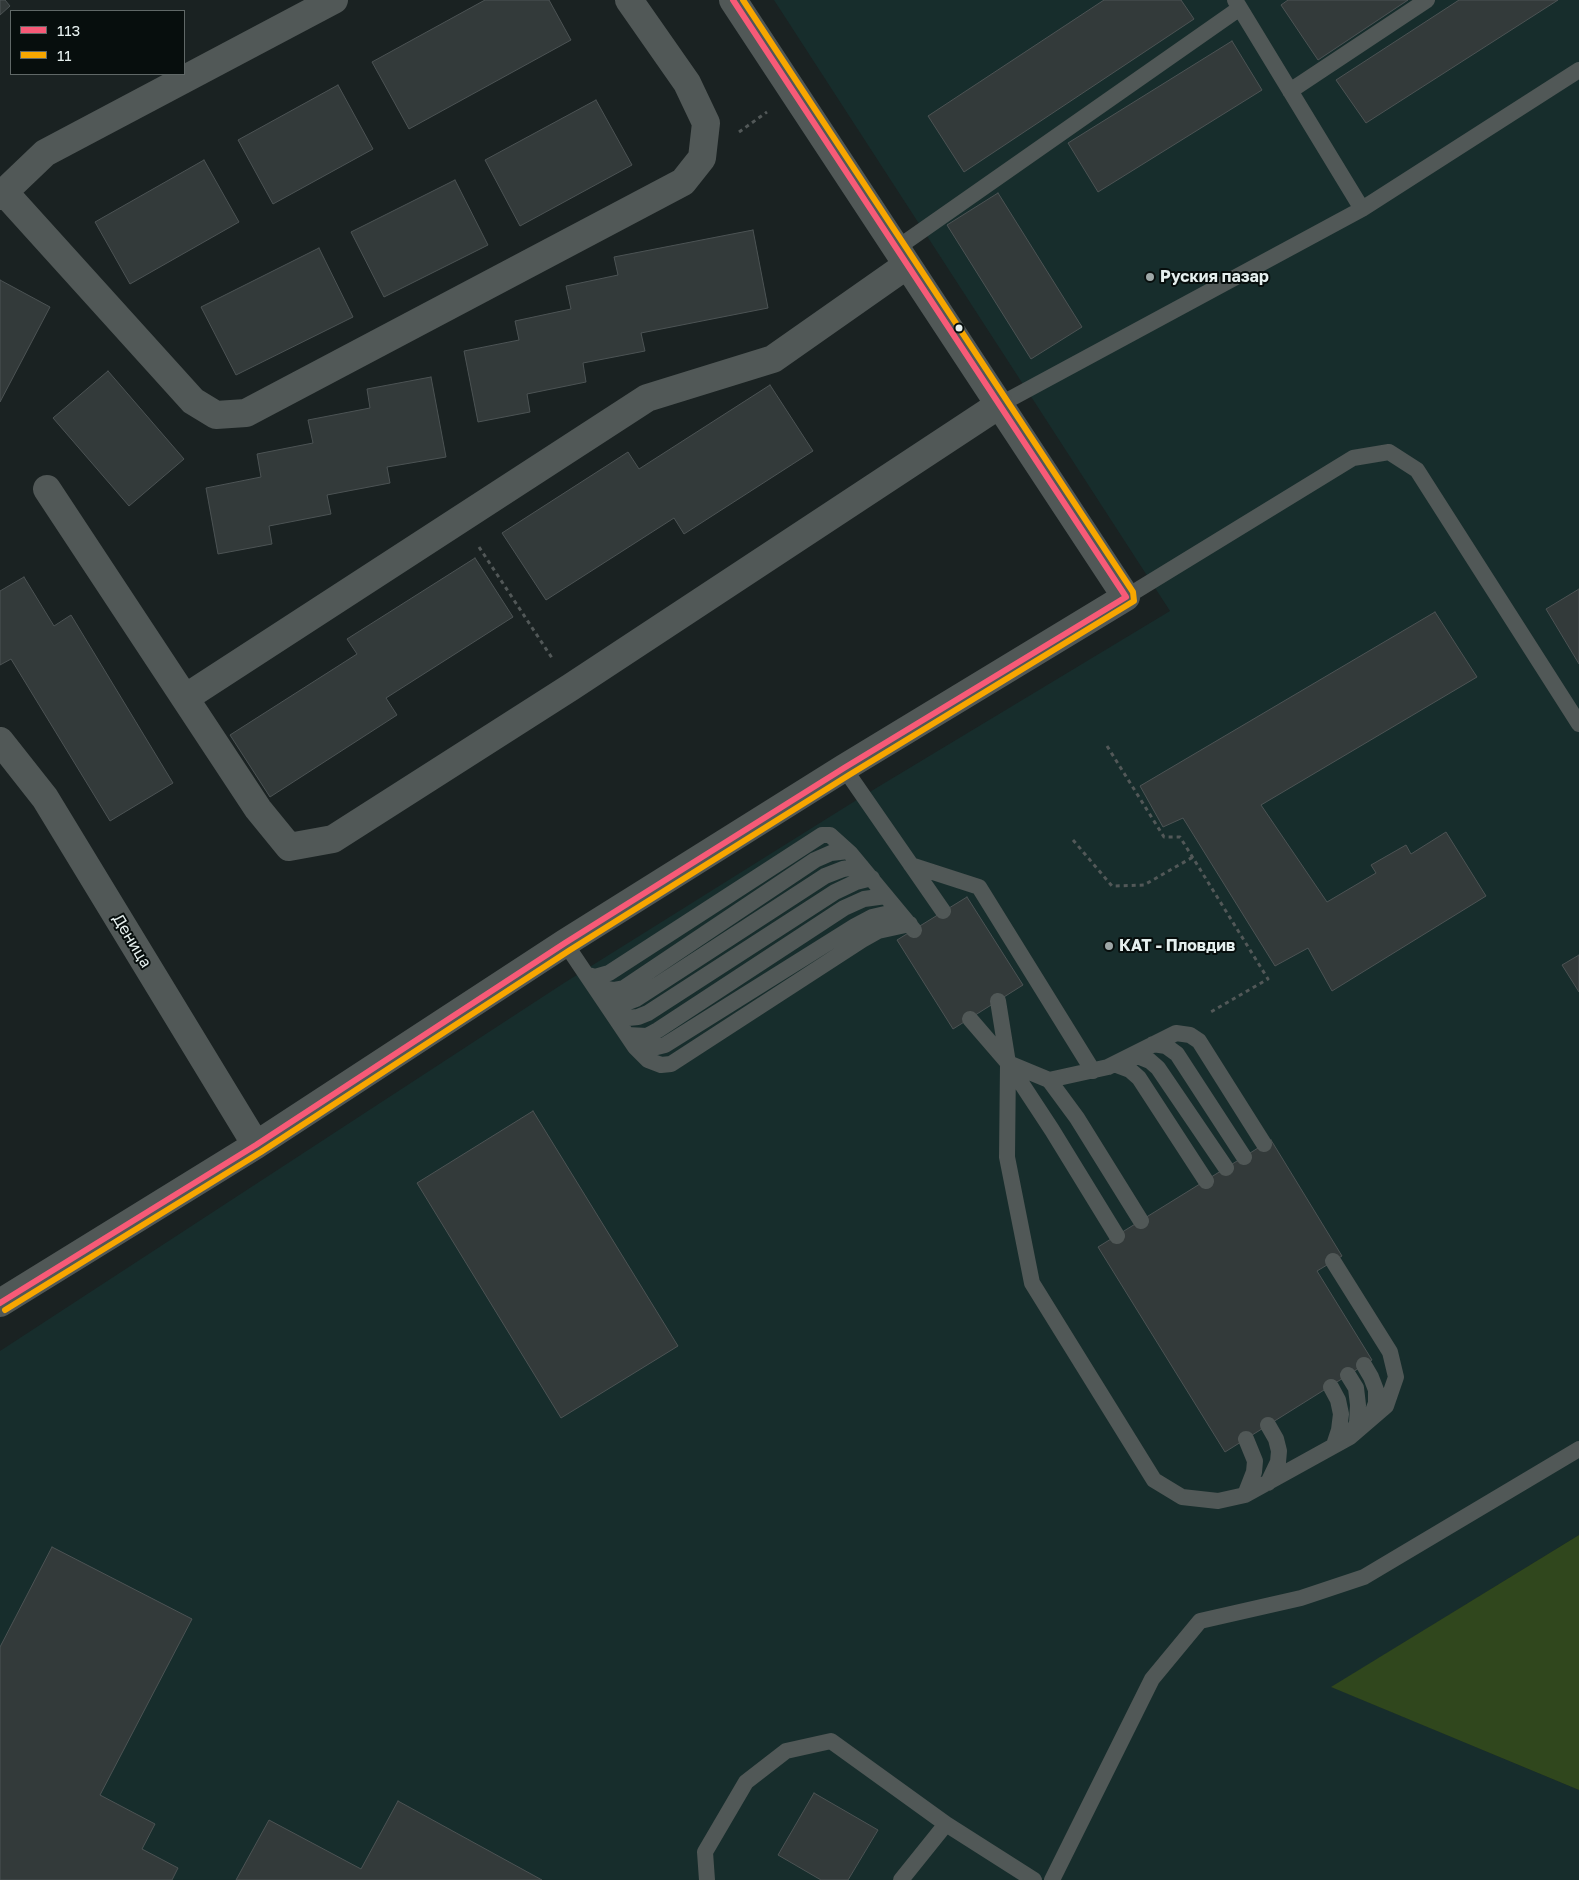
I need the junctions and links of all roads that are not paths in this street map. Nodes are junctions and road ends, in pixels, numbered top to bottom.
1 (334, 0) edge
2 (629, 0) edge
3 (732, 0) edge
4 (1427, 0) edge
5 (1238, 4) edge
6 (1579, 70) edge
7 (1290, 91) junction
8 (2, 194) edge
9 (1362, 209) junction
10 (902, 257) junction
11 (999, 405) junction
12 (47, 489) dead end
13 (1126, 597) junction
14 (185, 698) junction
15 (1579, 724) edge
16 (0, 741) edge
17 (844, 768) junction
18 (911, 866) junction
19 (867, 872) junction
20 (886, 896) junction
21 (898, 911) junction
22 (944, 911) dead end
23 (565, 943) junction
24 (591, 981) junction
25 (998, 1001) dead end
26 (605, 1002) junction
27 (615, 1016) junction
28 (970, 1018) dead end
29 (631, 1041) junction
30 (1153, 1044) junction
31 (1131, 1057) junction
32 (1008, 1063) junction
33 (1114, 1064) junction
34 (1093, 1071) junction
35 (1049, 1080) junction
36 (1264, 1144) dead end
37 (256, 1145) junction
38 (1244, 1157) dead end
39 (1226, 1168) dead end
40 (1206, 1181) dead end
41 (1141, 1221) dead end
42 (1117, 1236) dead end
43 (1333, 1261) dead end
44 (0, 1303) edge
45 (1364, 1366) dead end
46 (1348, 1376) dead end
47 (1331, 1386) dead end
48 (1369, 1421) junction
49 (1268, 1425) dead end
50 (1350, 1436) junction
51 (1246, 1438) dead end
52 (1334, 1446) junction
53 (1579, 1449) edge
54 (1268, 1483) junction
55 (1245, 1495) junction
56 (946, 1824) junction
57 (707, 1880) edge
58 (901, 1880) edge
59 (1034, 1880) edge
60 (1052, 1880) edge

1 - 8 street
2 - 8 street
3 - 10 street
4 - 7 lane
5 - 7 lane
5 - 10 lane
6 - 9 lane
7 - 9 lane
9 - 11 lane
10 - 11 street
10 - 14 street
11 - 13 street
11 - 14 street
12 - 14 street
13 - 15 lane
13 - 17 street
16 - 37 street, Деница
17 - 18 lane
17 - 23 street
18 - 22 lane
18 - 34 lane
19 - 20 lane
19 - 24 lane
19 - 26 lane
19 - 27 lane
20 - 21 lane
20 - 29 lane
21 - 29 lane
21 - 29 lane
23 - 24 lane
23 - 37 street
24 - 26 lane
25 - 32 lane
26 - 27 lane
27 - 29 lane
28 - 32 lane
30 - 31 lane
30 - 36 lane
30 - 38 lane
31 - 33 lane
31 - 39 lane
32 - 35 lane
32 - 42 lane
32 - 55 lane
33 - 34 lane
33 - 40 lane
34 - 35 lane
35 - 41 lane
37 - 44 street
43 - 48 lane
45 - 48 lane
46 - 50 lane
47 - 52 lane
48 - 50 lane
49 - 54 lane
50 - 52 lane
51 - 55 lane
52 - 54 lane
53 - 60 lane
54 - 55 lane
56 - 57 lane
56 - 58 lane
56 - 59 lane

